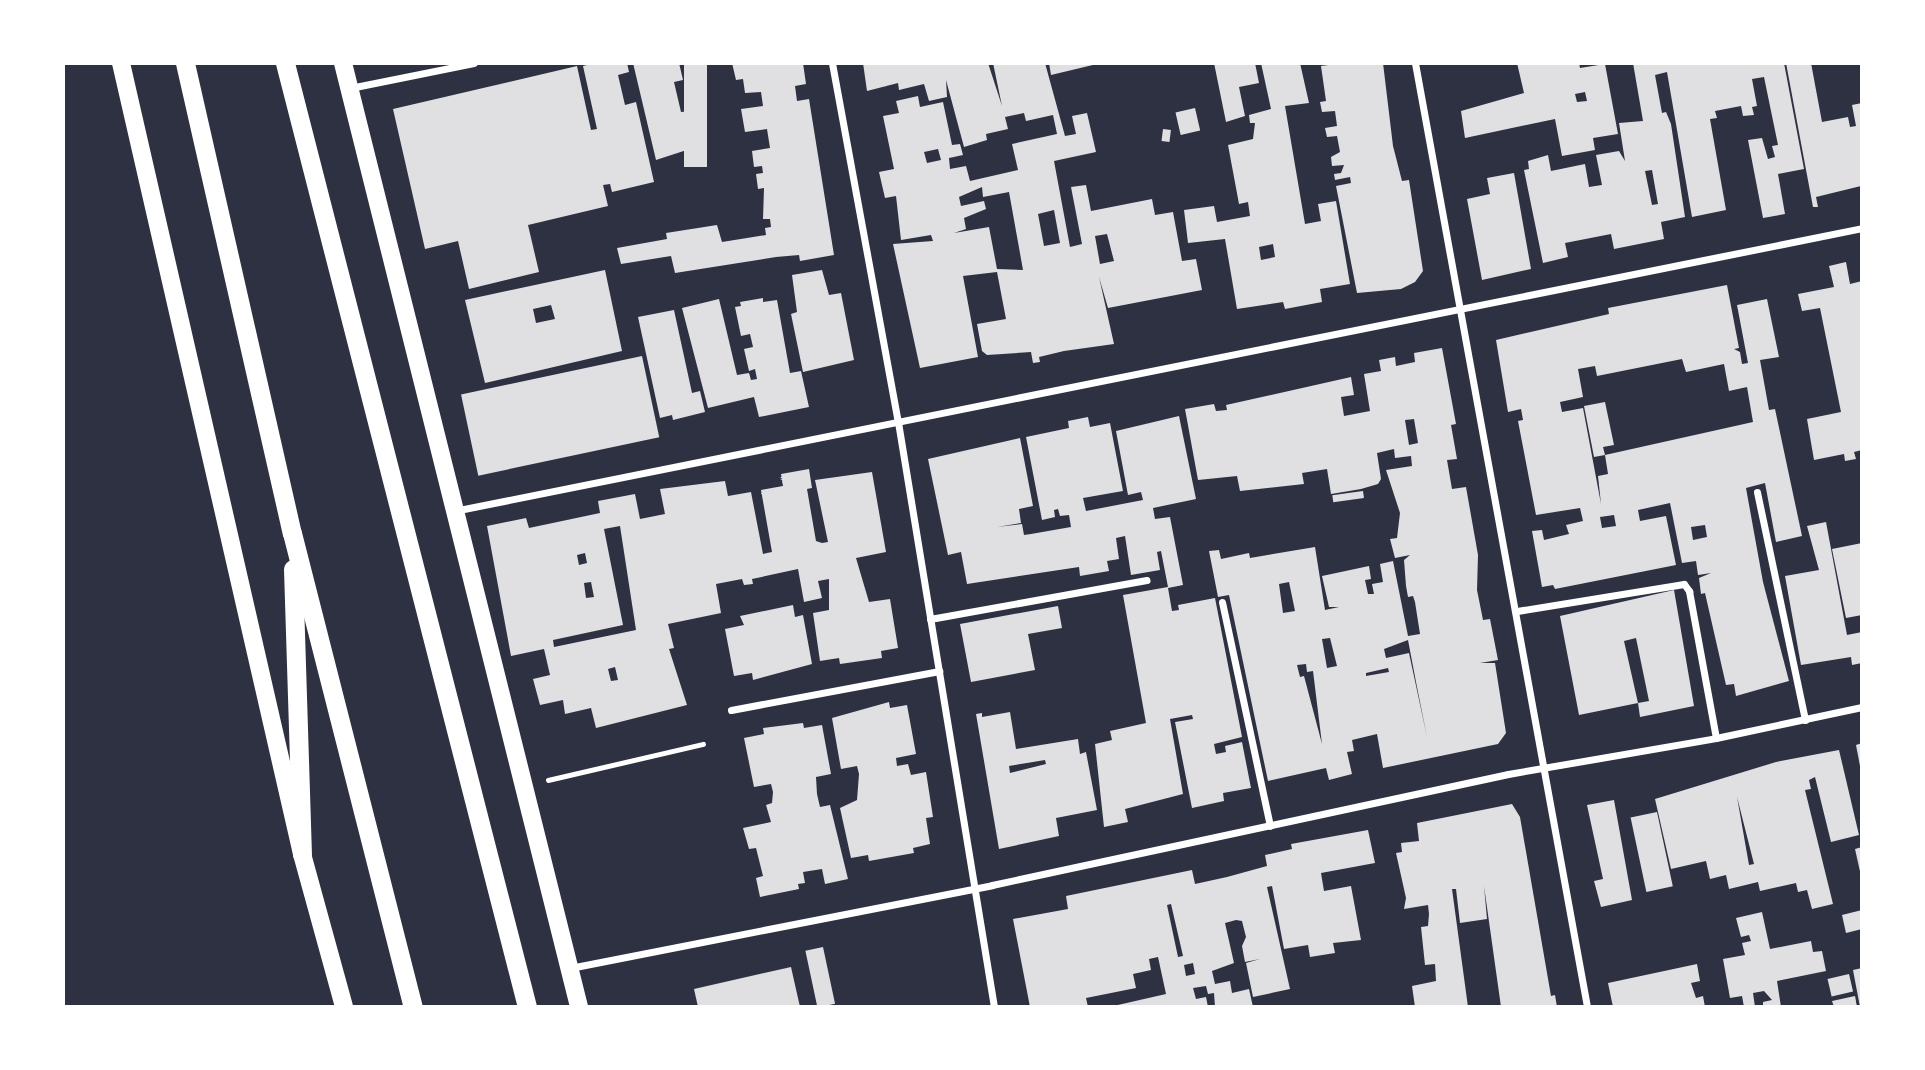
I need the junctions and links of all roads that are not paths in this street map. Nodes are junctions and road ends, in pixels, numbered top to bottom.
1 (121, 63) edge
2 (185, 63) edge
3 (285, 63) edge
4 (343, 63) edge
5 (474, 63) edge
6 (832, 63) edge
7 (1415, 63) edge
8 (349, 88) junction
9 (1862, 228) edge
10 (1458, 309) junction
11 (898, 422) junction
12 (1757, 492) dead end
13 (454, 511) junction
14 (292, 533) junction
15 (1147, 580) dead end
16 (1222, 602) dead end
17 (1517, 611) junction
18 (930, 619) junction
19 (939, 671) junction
20 (1862, 707) edge
21 (731, 709) dead end
22 (1805, 720) junction
23 (1717, 738) junction
24 (1544, 767) junction
25 (1270, 826) junction
26 (302, 854) junction
27 (975, 888) junction
28 (569, 969) junction
29 (344, 1007) edge
30 (413, 1007) edge
31 (527, 1007) edge
32 (579, 1007) edge
33 (994, 1007) edge
34 (1587, 1007) edge

1 - 26 main road
2 - 14 highway
3 - 31 highway
4 - 8 main road
5 - 8 street
6 - 11 street
7 - 10 street
8 - 13 main road
9 - 10 street
10 - 11 street
10 - 17 street
11 - 13 street
11 - 18 street
12 - 22 street
13 - 28 main road
14 - 26 highway
14 - 30 highway
15 - 18 street
16 - 25 street
17 - 23 street
17 - 24 street
18 - 19 street
19 - 21 street
19 - 27 street
20 - 22 street
22 - 23 street
23 - 24 street
24 - 25 street
24 - 34 street
25 - 27 street
26 - 29 main road
27 - 28 street
27 - 33 street
28 - 32 main road

